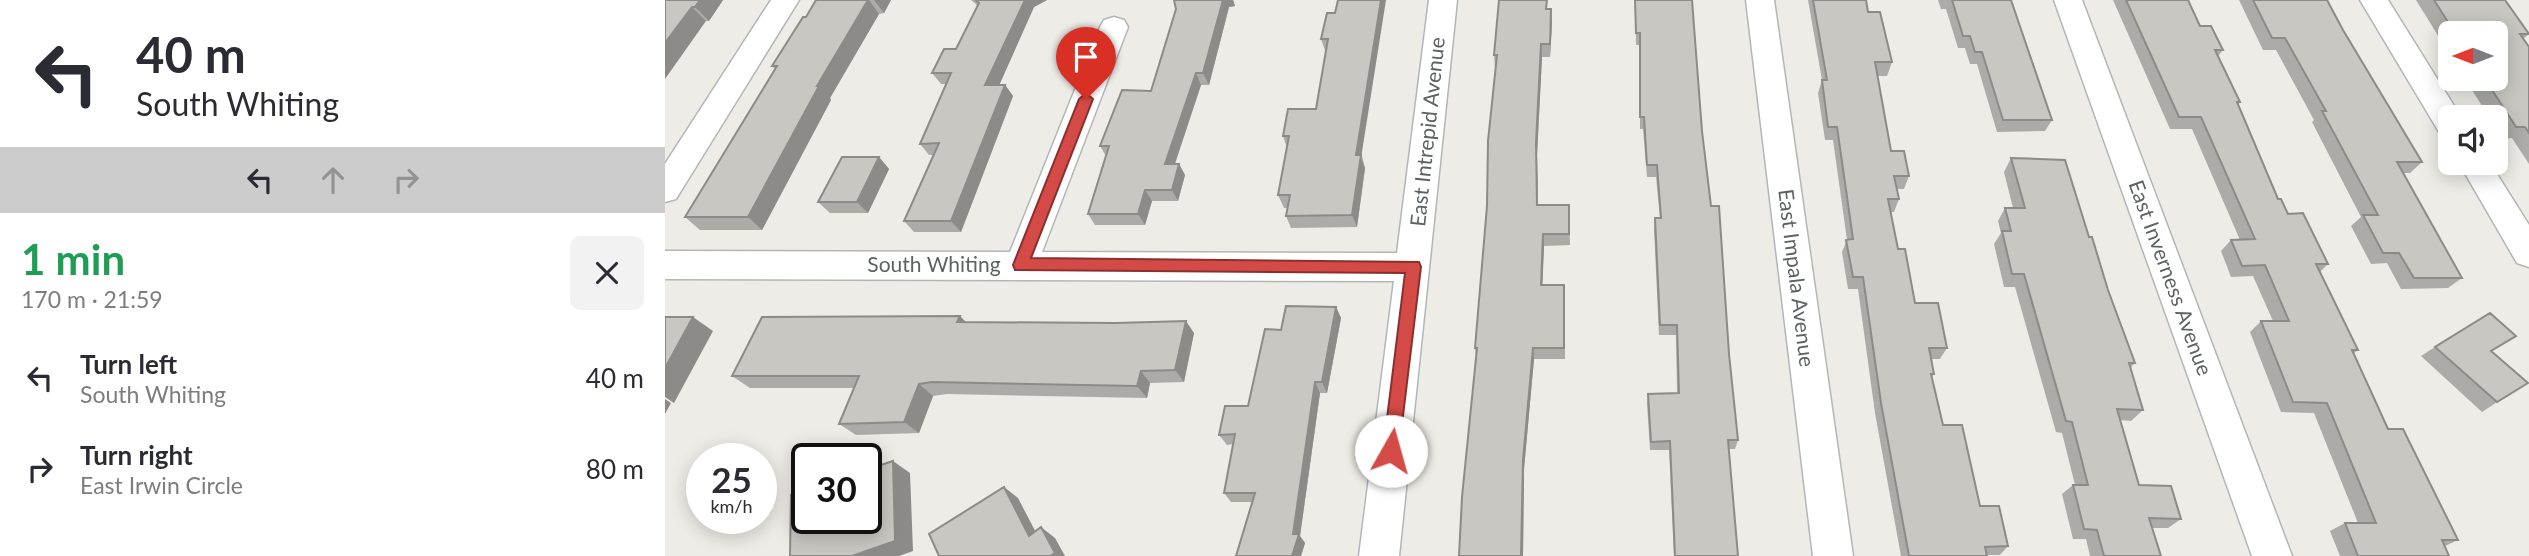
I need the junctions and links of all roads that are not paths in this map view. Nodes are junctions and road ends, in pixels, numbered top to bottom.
1 (785, 0) edge
2 (1443, 0) edge
3 (1760, 0) edge
4 (2068, 0) edge
5 (2374, 0) edge
6 (1114, 27) dead end
7 (2438, 105) edge
8 (2481, 175) edge
9 (665, 190) edge
10 (2529, 253) edge
11 (665, 265) edge
12 (1021, 265) junction
13 (1413, 267) junction
14 (1379, 556) edge
15 (1833, 556) edge
16 (2272, 556) edge

1 - 9 street
2 - 13 street, East Intrepid Avenue
3 - 15 street, East Impala Avenue
4 - 16 street, East Inverness Avenue
5 - 7 street
6 - 12 street
8 - 10 street
11 - 12 street, South Whiting
12 - 13 street, South Whiting
13 - 14 street, East Intrepid Avenue

